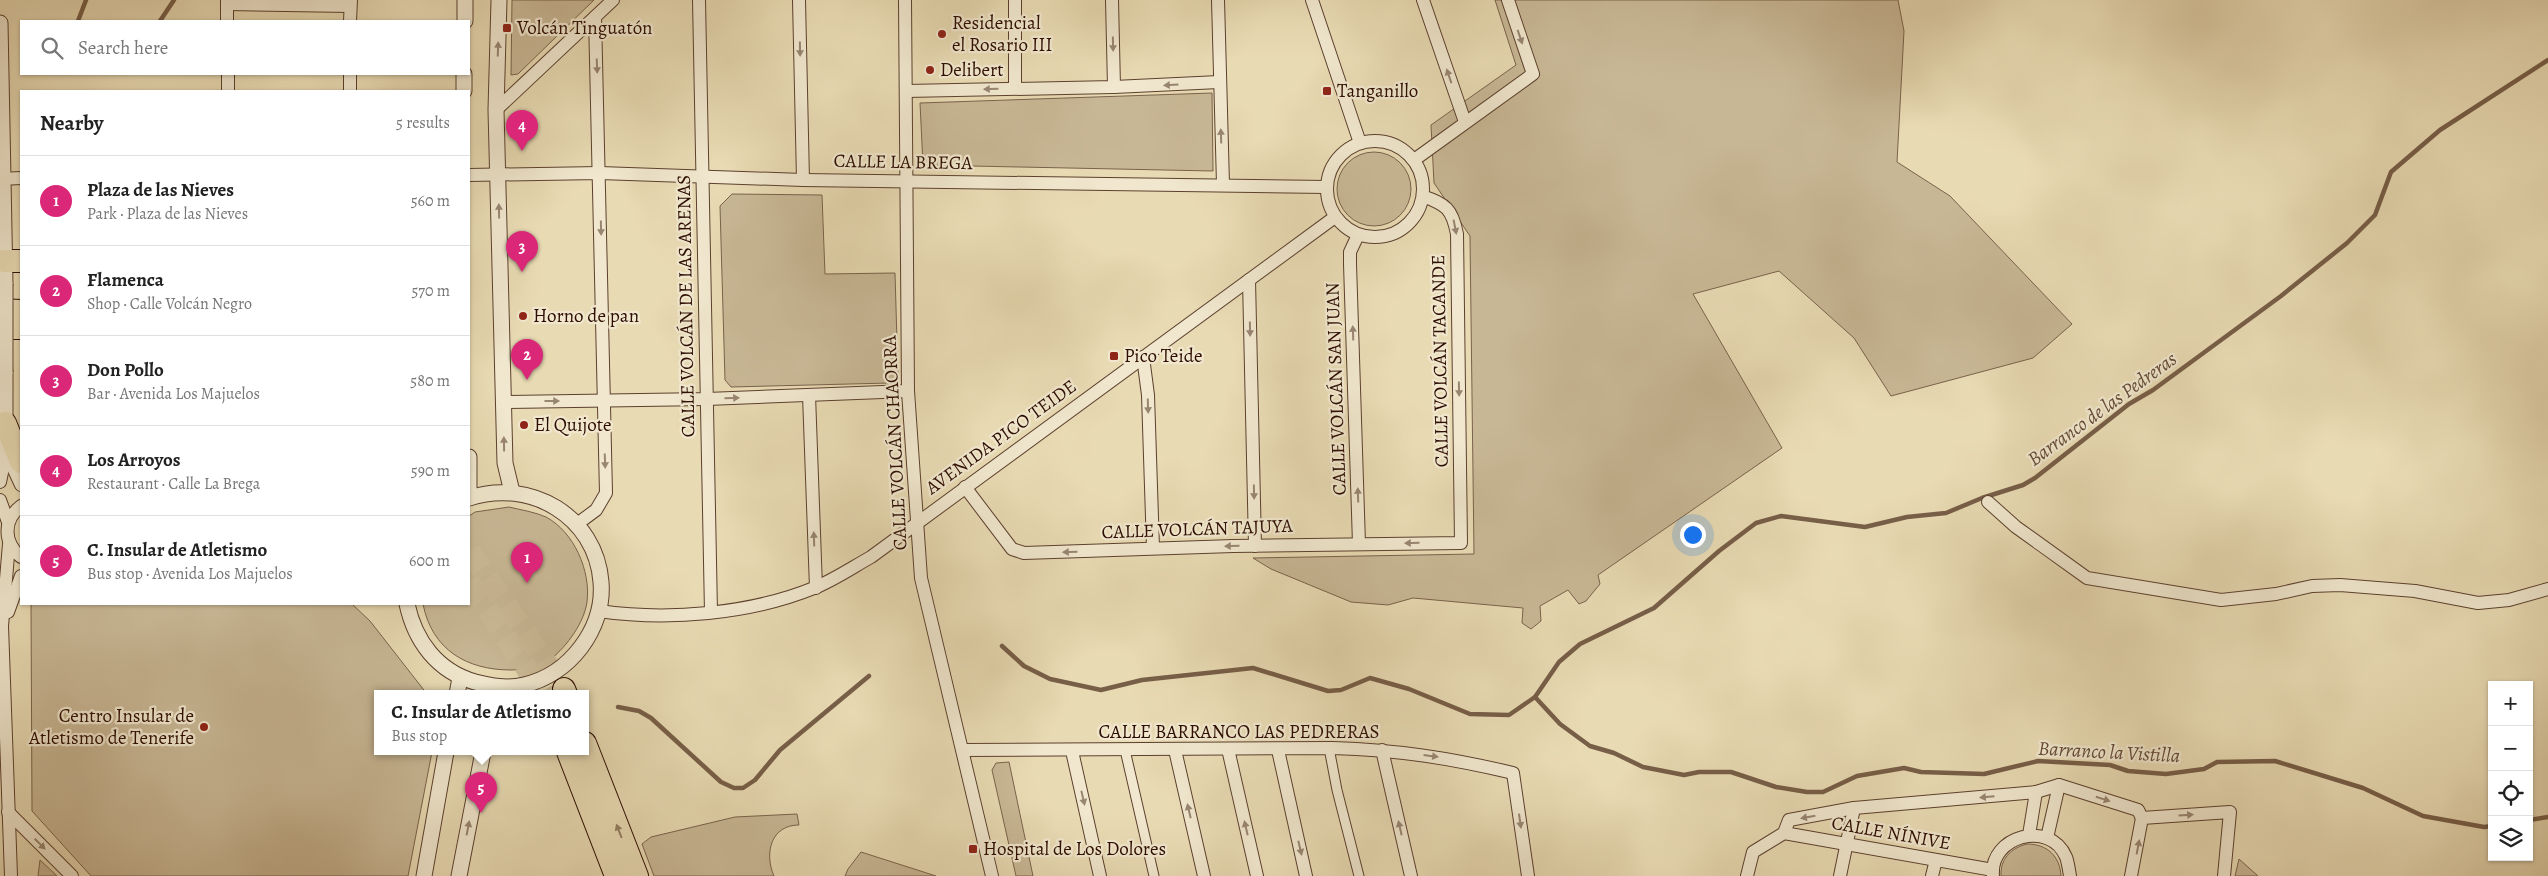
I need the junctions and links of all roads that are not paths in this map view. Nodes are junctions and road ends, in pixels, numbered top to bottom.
1 (465, 0) edge
2 (499, 0) edge
3 (613, 0) edge
4 (699, 0) edge
5 (799, 0) edge
6 (905, 0) edge
7 (1015, 0) edge
8 (1112, 0) edge
9 (1218, 0) edge
10 (1312, 0) edge
11 (1423, 0) edge
12 (1508, 0) edge
13 (227, 2) edge
14 (350, 3) edge
15 (595, 17) junction
16 (227, 20) edge
17 (350, 20) edge
18 (465, 20) edge
19 (0, 24) edge
20 (228, 75) edge
21 (350, 75) edge
22 (464, 75) edge
23 (1219, 82) junction
24 (1114, 87) junction
25 (1015, 88) junction
26 (228, 90) edge
27 (350, 90) edge
28 (464, 90) edge
29 (906, 91) junction
30 (496, 110) junction
31 (1465, 122) junction
32 (1360, 143) junction
33 (1414, 160) junction
34 (600, 174) junction
35 (474, 175) edge
36 (498, 175) junction
37 (703, 176) junction
38 (20, 178) edge
39 (1, 179) edge
40 (803, 180) junction
41 (907, 181) junction
42 (1223, 184) junction
43 (1326, 187) junction
44 (1422, 196) junction
45 (1335, 217) junction
46 (1358, 235) junction
47 (12, 261) edge
48 (1249, 280) junction
49 (0, 310) edge
50 (20, 311) edge
51 (0, 328) edge
52 (20, 328) edge
53 (1142, 357) junction
54 (2, 373) edge
55 (908, 391) junction
56 (808, 395) junction
57 (707, 399) junction
58 (603, 401) junction
59 (503, 402) junction
60 (3, 415) edge
61 (14, 458) edge
62 (20, 481) edge
63 (0, 482) edge
64 (965, 487) junction
65 (512, 492) junction
66 (470, 498) edge
67 (0, 500) edge
68 (1988, 502) dead end
69 (20, 507) edge
70 (8, 522) junction
71 (918, 522) junction
72 (577, 524) junction
73 (1461, 542) joint
74 (9, 544) junction
75 (1359, 544) junction
76 (1255, 546) junction
77 (1153, 548) junction
78 (20, 556) edge
79 (20, 579) edge
80 (816, 588) junction
81 (2548, 589) edge
82 (407, 605) edge
83 (599, 612) junction
84 (710, 612) junction
85 (2, 634) edge
86 (460, 678) junction
87 (458, 690) edge
88 (492, 690) edge
89 (500, 690) edge
90 (1329, 748) junction
91 (1228, 749) junction
92 (964, 750) junction
93 (1125, 750) junction
94 (1174, 750) junction
95 (1278, 750) junction
96 (1382, 750) junction
97 (1072, 751) junction
98 (589, 753) edge
99 (445, 755) edge
100 (482, 755) edge
101 (569, 755) edge
102 (2059, 785) junction
103 (2036, 792) junction
104 (1854, 808) junction
105 (8, 812) junction
106 (2142, 818) junction
107 (1784, 833) junction
108 (2029, 835) junction
109 (2047, 838) junction
110 (1847, 844) junction
111 (1936, 860) junction
112 (1993, 873) edge
113 (11, 876) edge
114 (72, 876) edge
115 (424, 876) edge
116 (459, 876) edge
117 (616, 876) edge
118 (637, 876) edge
119 (992, 876) edge
120 (1100, 876) edge
121 (1154, 876) edge
122 (1204, 876) edge
123 (1256, 876) edge
124 (1306, 876) edge
125 (1359, 876) edge
126 (1411, 876) edge
127 (1528, 876) edge
128 (1747, 876) edge
129 (1840, 876) edge
130 (1932, 876) edge
131 (2070, 876) edge
132 (2131, 876) edge
133 (2224, 876) edge

1 - 18 street
30 -> 2 street
3 - 15 street
4 - 37 street, CALLE VOLCÁN DE LAS ARENAS
5 -> 40 street
6 - 29 street, CALLE VOLCÁN CHAORRA
7 - 25 street
8 -> 24 street
9 - 23 street
10 - 32 street
31 -> 11 street
12 -> 31 street
13 - 14 street
13 - 16 street
14 - 17 street
15 - 30 street
15 -> 34 street
19 - 39 street
20 - 26 street
21 - 27 street
22 - 28 street
23 -> 24 street
42 -> 23 street
24 - 25 street
25 -> 29 street
29 - 41 street, CALLE VOLCÁN CHAORRA
30 - 36 street
31 - 33 street
32 - 33 street
32 - 43 street
33 - 44 street
34 - 36 street, CALLE LA BREGA
34 - 37 street, CALLE LA BREGA
34 -> 58 street
35 - 36 street, CALLE LA BREGA
59 -> 36 street
37 - 40 street, CALLE LA BREGA
37 - 57 street, CALLE VOLCÁN DE LAS ARENAS
38 - 39 street
39 - 47 street
40 - 41 street, CALLE LA BREGA
41 - 42 street, CALLE LA BREGA
41 - 55 street, CALLE VOLCÁN CHAORRA
42 - 43 street, CALLE LA BREGA
43 - 45 street
44 - 46 street
44 -> 73 street, CALLE VOLCÁN TACANDE
45 - 46 street
45 - 48 street, AVENIDA PICO TEIDE
75 -> 46 street, CALLE VOLCÁN SAN JUAN
47 - 54 street, bridge
48 - 53 street, AVENIDA PICO TEIDE
48 -> 76 street
49 - 50 highway
51 - 52 highway
53 - 64 street, AVENIDA PICO TEIDE
53 -> 77 street
54 - 60 street
55 - 56 street
55 - 71 street, CALLE VOLCÁN CHAORRA
57 -> 56 street
80 -> 56 street
57 - 58 street
57 - 84 street, CALLE VOLCÁN DE LAS ARENAS
59 -> 58 street
58 -> 72 street
65 -> 59 street
60 - 61 highway
61 - 62 street
61 - 63 street
64 - 71 street, AVENIDA PICO TEIDE
77 -> 64 street, CALLE VOLCÁN TAJUYA
65 - 66 street
65 - 72 street
67 - 70 street
68 - 81 street
69 - 70 street
70 - 74 street
71 - 80 street, AVENIDA PICO TEIDE
71 - 92 street, CALLE VOLCÁN CHAORRA
72 - 83 street
73 -> 75 street, CALLE VOLCÁN TAJUYA
74 - 78 street
74 - 85 street
75 - 76 street, CALLE VOLCÁN TAJUYA
76 -> 77 street, CALLE VOLCÁN TAJUYA
79 - 85 street
80 - 84 street, AVENIDA PICO TEIDE
82 - 86 street
83 - 84 street, AVENIDA PICO TEIDE
83 - 89 street
85 - 105 street
86 - 87 street
86 - 88 street
90 - 95 street, CALLE BARRANCO LAS PEDRERAS
90 - 96 street, CALLE BARRANCO LAS PEDRERAS
90 - 125 street
91 - 94 street, CALLE BARRANCO LAS PEDRERAS
91 - 95 street, CALLE BARRANCO LAS PEDRERAS
123 -> 91 street
92 - 97 street, CALLE BARRANCO LAS PEDRERAS
92 - 119 street, CALLE VOLCÁN CHAORRA
93 - 94 street, CALLE BARRANCO LAS PEDRERAS
93 - 97 street, CALLE BARRANCO LAS PEDRERAS
93 - 121 street
122 -> 94 street
95 -> 124 street
126 -> 96 street
96 -> 127 street, CALLE BARRANCO LAS PEDRERAS
97 -> 120 street
118 -> 98 highway
99 - 115 street
116 -> 100 street
101 - 117 highway
102 - 103 street
102 -> 106 street
102 - 109 street
103 -> 104 street
103 - 108 street
104 -> 107 street
104 - 110 street
105 - 113 street
105 -> 114 street
132 -> 106 street
106 -> 133 street
107 - 110 street, CALLE NÍNIVE
107 - 128 street
108 - 109 street
108 - 112 street
109 - 131 street
110 - 111 street, CALLE NÍNIVE
110 - 129 street
111 - 112 street, CALLE NÍNIVE
111 - 130 street

